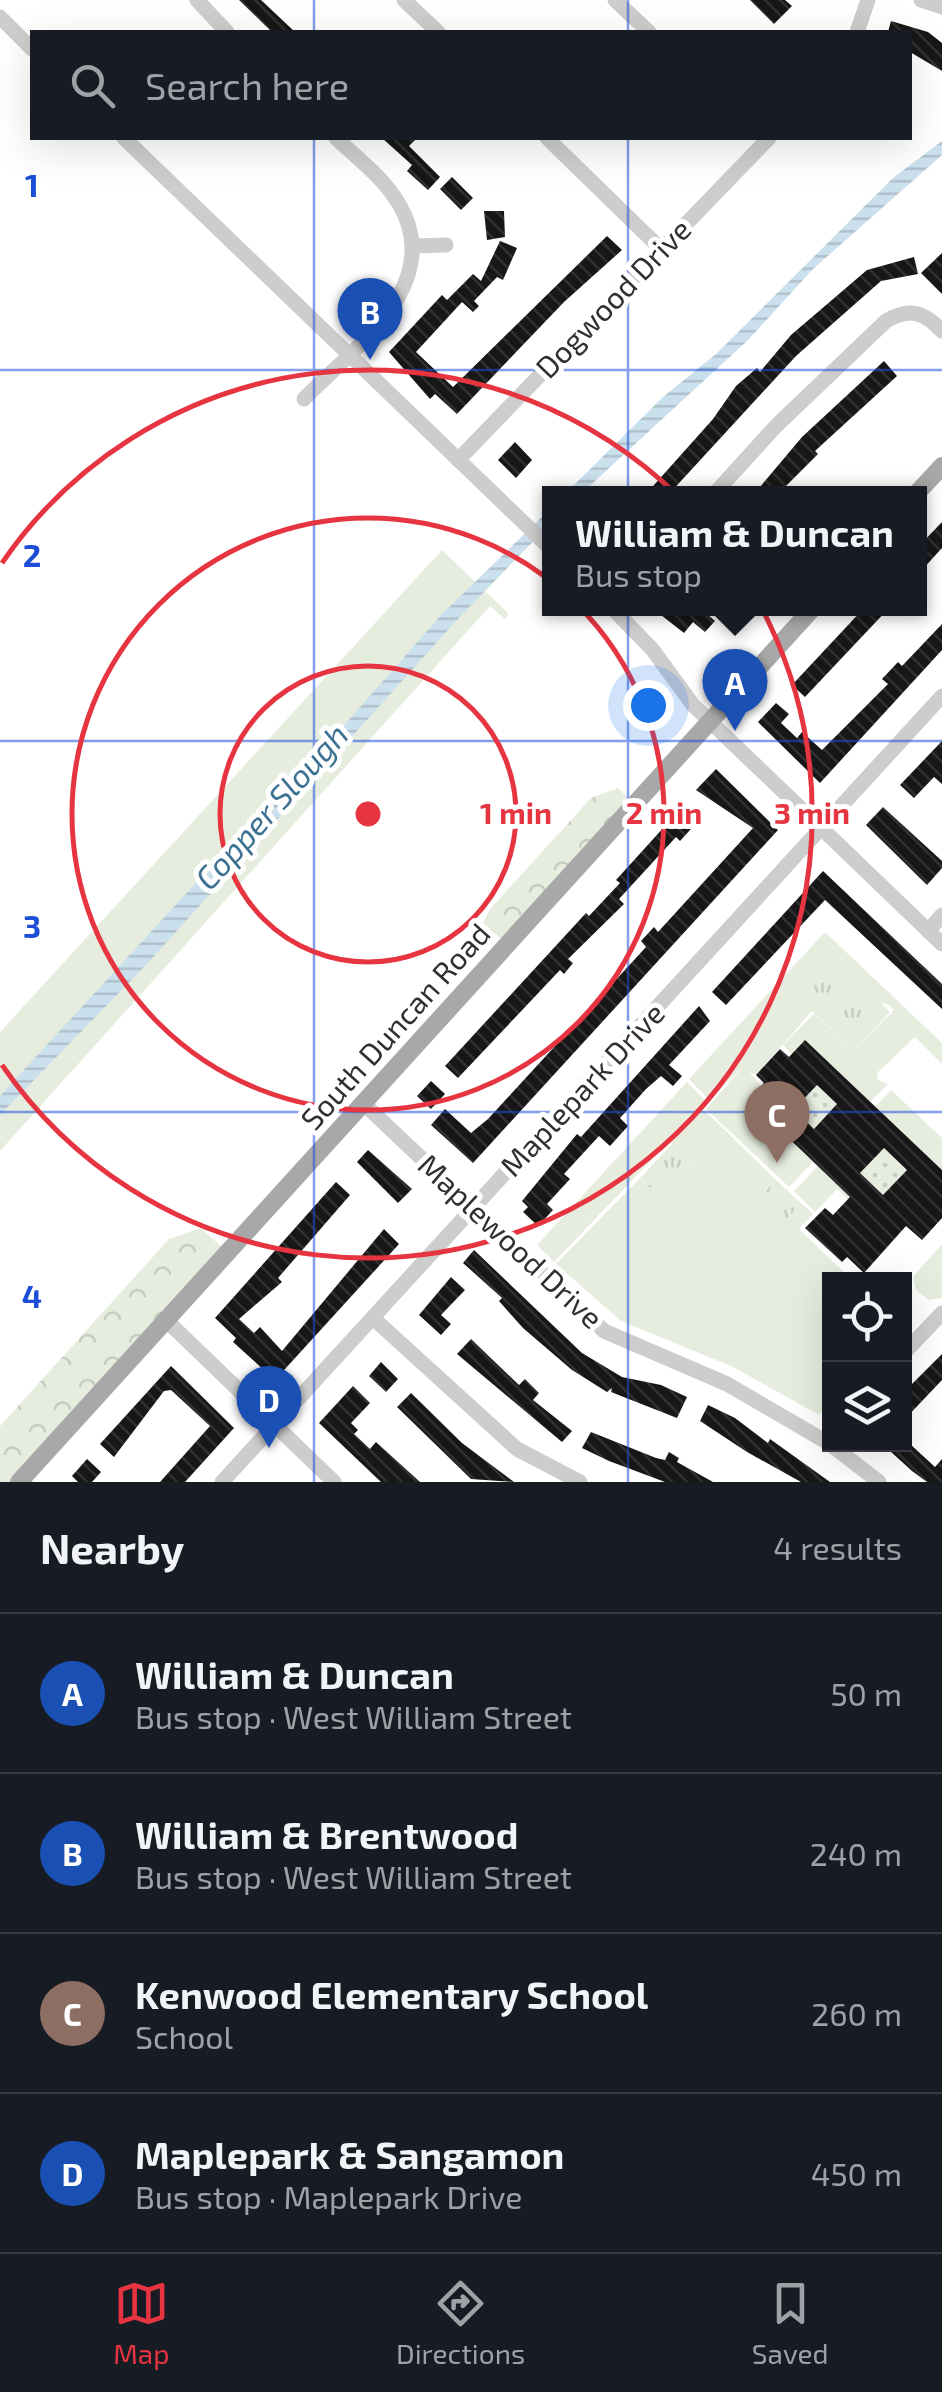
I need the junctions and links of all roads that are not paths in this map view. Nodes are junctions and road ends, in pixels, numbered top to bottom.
1 (197, 0) edge
2 (404, 0) edge
3 (616, 0) edge
4 (868, 0) edge
5 (921, 0) edge
6 (942, 7) edge
7 (0, 18) edge
8 (225, 30) edge
9 (436, 30) edge
10 (647, 30) edge
11 (858, 30) edge
12 (30, 47) edge
13 (126, 140) edge
14 (338, 140) edge
15 (549, 140) edge
16 (763, 140) edge
17 (413, 246) junction
18 (446, 246) dead end
19 (661, 249) junction
20 (942, 331) edge
21 (348, 353) junction
22 (304, 400) dead end
23 (458, 460) junction
24 (942, 466) edge
25 (722, 486) edge
26 (924, 486) edge
27 (542, 539) edge
28 (620, 616) edge
29 (806, 616) edge
30 (942, 696) edge
31 (711, 722) junction
32 (822, 829) junction
33 (942, 915) edge
34 (928, 931) junction
35 (942, 944) edge
36 (363, 1104) junction
37 (472, 1210) junction
38 (942, 1313) edge
39 (373, 1318) junction
40 (166, 1320) junction
41 (912, 1345) edge
42 (274, 1425) junction
43 (822, 1437) edge
44 (843, 1452) edge
45 (19, 1482) edge
46 (222, 1482) edge
47 (334, 1482) edge
48 (580, 1482) edge
49 (879, 1482) edge

1 - 8 street
2 - 9 street
3 - 10 street
4 - 11 street
5 - 6 street
7 - 12 street
13 - 21 street
14 - 17 street
15 - 19 street
16 - 19 street, Dogwood Drive
17 - 18 street
17 - 21 street
19 - 23 street, Dogwood Drive
20 - 25 street
21 - 22 street
21 - 23 street
23 - 27 street
24 - 26 main road
28 - 31 street
29 - 31 main road, South Duncan Road
30 - 32 street, Maplepark Drive
31 - 32 street
31 - 36 main road, South Duncan Road
32 - 34 street
32 - 37 street, Maplepark Drive
33 - 34 street
34 - 35 street
36 - 37 street, Maplewood Drive
36 - 40 main road, South Duncan Road
37 - 39 street, Maplepark Drive
37 - 43 street, Maplewood Drive
38 - 41 street
39 - 42 street, Maplepark Drive
39 - 48 street
40 - 42 street
40 - 45 main road, South Duncan Road
42 - 46 street, Maplepark Drive
42 - 47 street
44 - 49 street, Maplewood Drive

